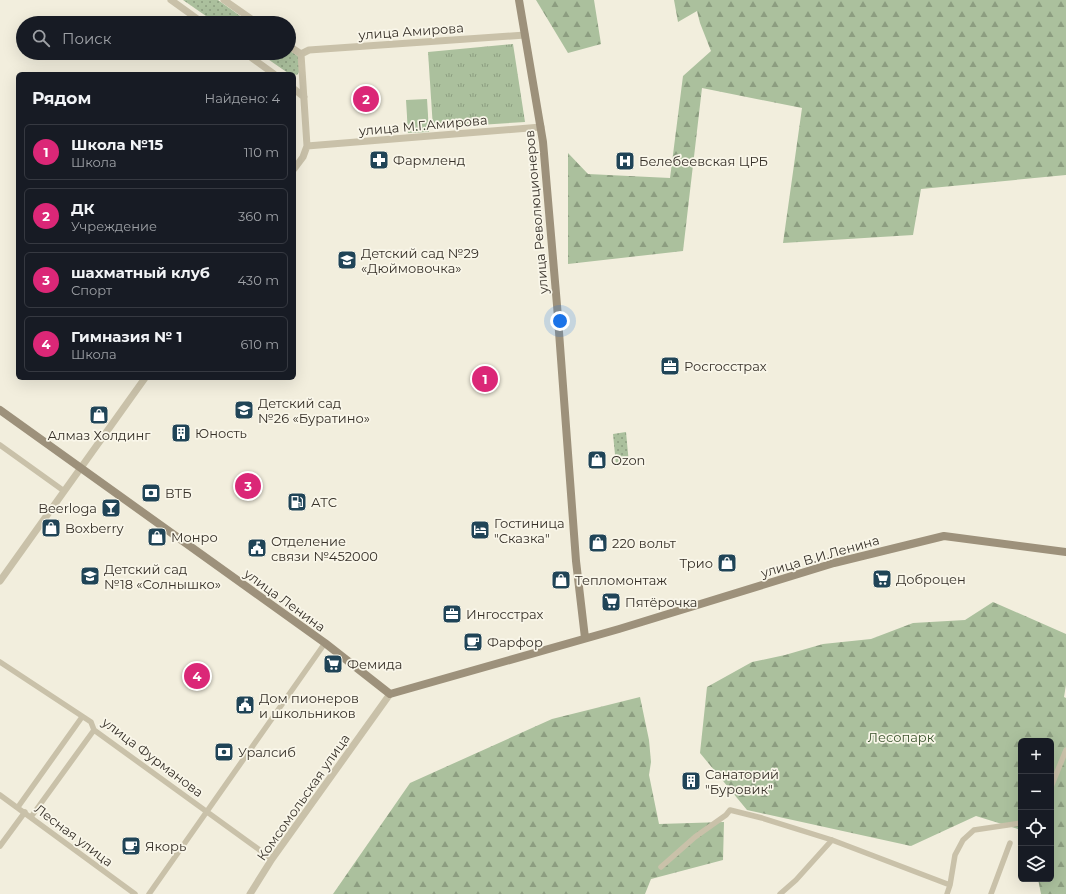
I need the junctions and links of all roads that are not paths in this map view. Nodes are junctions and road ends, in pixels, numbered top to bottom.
1 (171, 0) edge
2 (224, 0) edge
3 (519, 0) edge
4 (193, 16) edge
5 (246, 16) edge
6 (525, 35) junction
7 (296, 51) edge
8 (301, 54) junction
9 (255, 60) edge
10 (271, 72) edge
11 (296, 90) edge
12 (304, 96) junction
13 (541, 127) junction
14 (307, 146) junction
15 (296, 167) edge
16 (143, 380) edge
17 (0, 410) edge
18 (0, 446) edge
19 (80, 469) junction
20 (64, 491) junction
21 (1066, 552) edge
22 (0, 582) edge
23 (585, 638) junction
24 (325, 644) junction
25 (0, 662) edge
26 (390, 694) junction
27 (82, 717) junction
28 (94, 730) junction
29 (1066, 750) edge
30 (1054, 780) edge
31 (0, 795) edge
32 (18, 808) junction
33 (207, 811) junction
34 (25, 812) junction
35 (31, 817) junction
36 (1018, 823) edge
37 (832, 840) junction
38 (1010, 843) dead end
39 (0, 846) edge
40 (272, 859) junction
41 (661, 867) dead end
42 (950, 885) junction
43 (135, 894) edge
44 (149, 894) edge
45 (250, 894) edge
46 (780, 894) edge
47 (947, 894) edge
48 (991, 894) edge

1 - 4 street
2 - 5 street
3 - 6 main road, улица Революционеров
6 - 8 street, улица Амирова
6 - 13 main road, улица Революционеров
7 - 8 street
8 - 12 street
9 - 10 street
11 - 12 street
12 - 14 street
13 - 14 street, улица М.Г.Амирова
13 - 23 main road, улица Революционеров
14 - 15 street
16 - 19 street
17 - 19 main road, улица Ленина
18 - 20 street
19 - 20 street
19 - 24 main road, улица Ленина
20 - 22 street
21 - 23 main road, улица В.И.Ленина
23 - 26 main road
24 - 26 main road, улица Ленина
24 - 33 street
25 - 27 street, улица Фурманова
26 - 40 street, Комсомольская улица
27 - 28 street, улица Фурманова
27 - 32 street
28 - 33 street, улица Фурманова
28 - 35 street
29 - 30 street
31 - 32 street, Лесная улица
32 - 34 street, Лесная улица
33 - 40 street, улица Фурманова
33 - 44 street
34 - 35 street, Лесная улица
34 - 39 street
35 - 43 street, Лесная улица
36 - 42 street
37 - 41 street
37 - 42 street
37 - 46 street
38 - 48 street
40 - 45 street, Комсомольская улица
42 - 47 street

